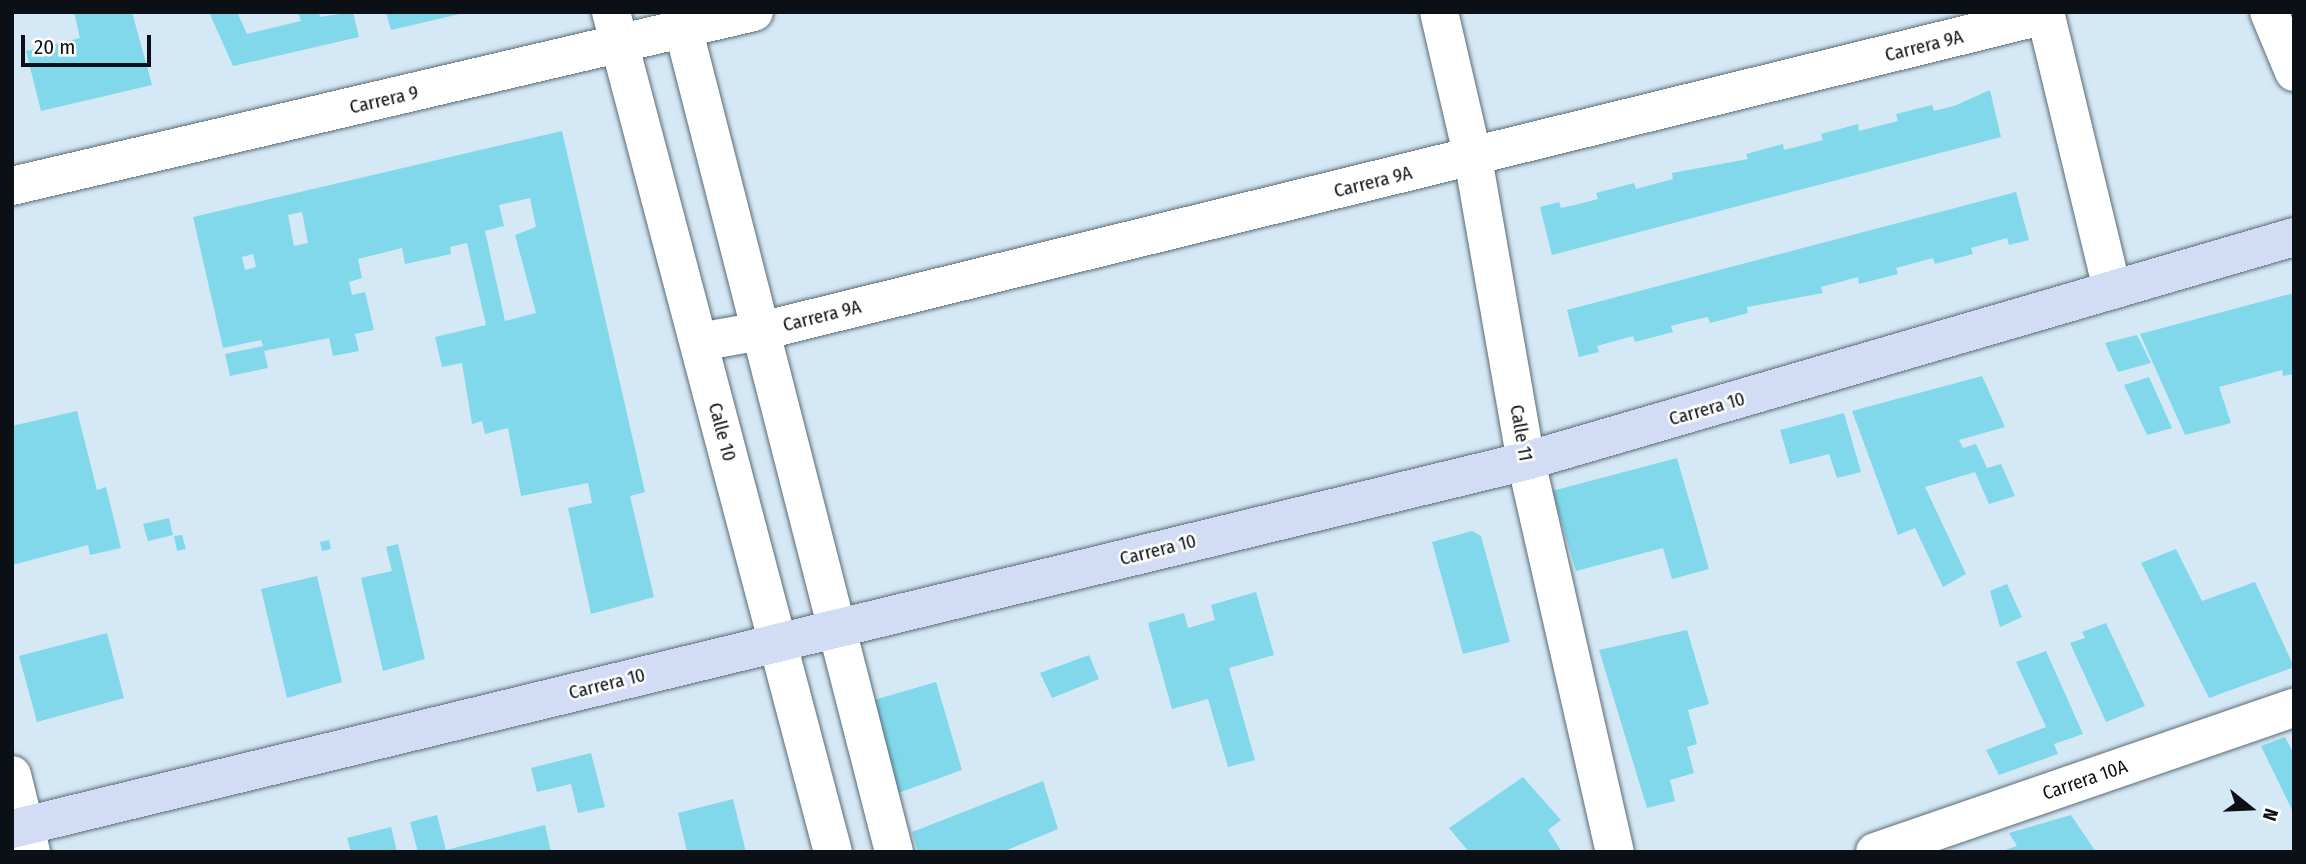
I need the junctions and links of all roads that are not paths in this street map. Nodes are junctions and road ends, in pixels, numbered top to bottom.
1 (754, 12) edge
2 (1438, 12) edge
3 (2269, 12) edge
4 (2046, 14) edge
5 (681, 22) edge
6 (616, 29) edge
7 (2294, 72) edge
8 (1473, 158) junction
9 (12, 186) edge
10 (2294, 237) edge
11 (2112, 290) junction
12 (761, 331) junction
13 (699, 342) junction
14 (1526, 461) junction
15 (837, 628) junction
16 (778, 642) junction
17 (2294, 708) edge
18 (12, 775) edge
19 (23, 835) edge
20 (833, 852) edge
21 (894, 852) edge
22 (1615, 852) edge
23 (1875, 852) edge

1 - 5 street, Carrera 9
2 - 8 street, Calle 11
3 - 7 street
4 - 8 street, Carrera 9A
4 - 11 street
5 - 6 street, Carrera 9
5 - 12 street
6 - 9 street, Carrera 9
6 - 13 street, Calle 10
8 - 12 street, Carrera 9A
8 - 14 street, Calle 11
10 - 11 street, Carrera 10
11 - 14 street, Carrera 10
12 - 13 street, Carrera 9A
12 - 15 street
13 - 16 street, Calle 10
14 - 15 street, Carrera 10
14 - 22 street, Calle 11
15 - 16 street, Carrera 10
15 - 21 street
16 - 19 street, Carrera 10
16 - 20 street, Calle 10
17 - 23 street, Carrera 10A
18 - 19 street

